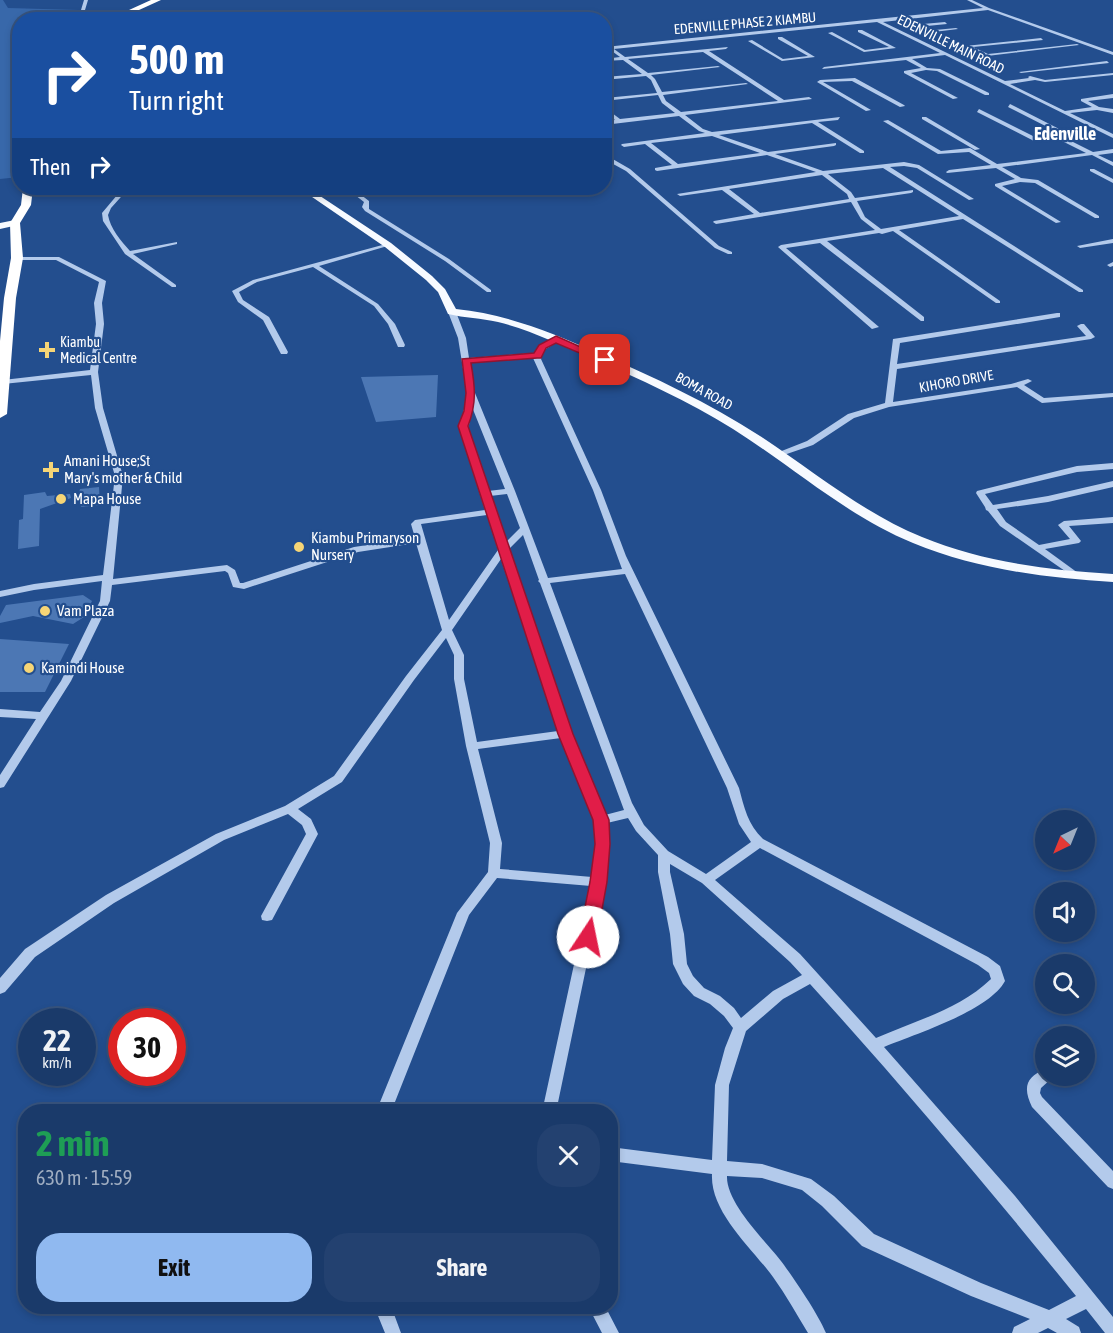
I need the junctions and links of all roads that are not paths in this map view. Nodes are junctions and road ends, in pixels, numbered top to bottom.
1 (157, 0) edge
2 (969, 0) edge
3 (988, 9) junction
4 (129, 12) edge
5 (878, 21) junction
6 (945, 23) dead end
7 (956, 29) dead end
8 (860, 31) dead end
9 (910, 31) dead end
10 (900, 32) junction
11 (830, 33) dead end
12 (780, 38) dead end
13 (1041, 39) dead end
14 (750, 41) dead end
15 (1077, 45) dead end
16 (612, 48) edge
17 (726, 48) dead end
18 (612, 50) edge
19 (704, 50) junction
20 (890, 50) junction
21 (1113, 52) edge
22 (979, 53) junction
23 (969, 54) dead end
24 (947, 55) junction
25 (959, 55) dead end
26 (624, 58) junction
27 (906, 58) junction
28 (612, 59) edge
29 (806, 59) junction
30 (1107, 62) dead end
31 (718, 67) dead end
32 (824, 68) junction
33 (926, 69) junction
34 (647, 74) junction
35 (1113, 74) edge
36 (612, 78) edge
37 (842, 79) junction
38 (1035, 79) junction
39 (1005, 83) junction
40 (746, 84) dead end
41 (660, 94) junction
42 (987, 94) dead end
43 (1113, 96) edge
44 (955, 98) dead end
45 (612, 99) edge
46 (809, 99) dead end
47 (783, 102) junction
48 (902, 106) dead end
49 (1010, 106) dead end
50 (1097, 108) junction
51 (868, 110) dead end
52 (979, 111) dead end
53 (1113, 111) edge
54 (1066, 112) junction
55 (681, 113) junction
56 (612, 115) edge
57 (838, 118) dead end
58 (924, 118) dead end
59 (619, 121) junction
60 (813, 121) junction
61 (886, 121) dead end
62 (612, 122) edge
63 (711, 133) junction
64 (1113, 136) edge
65 (1061, 138) junction
66 (646, 142) junction
67 (834, 144) dead end
68 (624, 145) dead end
69 (970, 150) junction
70 (1113, 151) edge
71 (765, 152) junction
72 (862, 152) dead end
73 (1090, 153) junction
74 (612, 161) edge
75 (1113, 165) edge
76 (677, 166) junction
77 (884, 166) junction
78 (995, 166) junction
79 (657, 169) dead end
80 (949, 172) dead end
81 (823, 173) junction
82 (1020, 180) junction
83 (1113, 181) edge
84 (724, 188) junction
85 (911, 191) dead end
86 (680, 194) dead end
87 (27, 195) edge
88 (120, 195) edge
89 (313, 195) edge
90 (361, 195) edge
91 (971, 199) dead end
92 (854, 200) junction
93 (759, 215) junction
94 (964, 217) junction
95 (1097, 217) dead end
96 (716, 222) dead end
97 (1058, 222) dead end
98 (15, 223) junction
99 (0, 226) edge
100 (893, 228) junction
101 (882, 232) junction
102 (822, 241) junction
103 (1113, 241) edge
104 (175, 243) dead end
105 (388, 245) junction
106 (1080, 246) dead end
107 (127, 252) junction
108 (730, 253) dead end
109 (17, 258) junction
110 (314, 265) junction
111 (174, 286) dead end
112 (489, 291) dead end
113 (1081, 291) dead end
114 (998, 302) dead end
115 (452, 312) junction
116 (1058, 315) dead end
117 (921, 319) dead end
118 (1081, 326) dead end
119 (875, 327) dead end
120 (4, 334) edge
121 (556, 339) junction
122 (401, 345) dead end
123 (284, 352) dead end
124 (537, 356) junction
125 (466, 361) junction
126 (893, 367) junction
127 (94, 372) junction
128 (1028, 381) dead end
129 (3, 382) junction
130 (1018, 384) junction
131 (471, 393) junction
132 (1113, 395) edge
133 (888, 405) junction
134 (0, 414) edge
135 (778, 454) junction
136 (1113, 466) edge
137 (1113, 484) edge
138 (511, 491) junction
139 (484, 494) junction
140 (989, 508) junction
141 (490, 512) junction
142 (1113, 520) edge
143 (525, 528) junction
144 (420, 540) junction
145 (1038, 548) junction
146 (503, 550) junction
147 (628, 571) junction
148 (1075, 576) junction
149 (1113, 578) edge
150 (109, 580) junction
151 (543, 581) junction
152 (0, 594) edge
153 (447, 630) junction
154 (0, 713) edge
155 (41, 716) junction
156 (565, 734) junction
157 (472, 746) junction
158 (0, 784) edge
159 (289, 809) junction
160 (632, 813) junction
161 (601, 820) junction
162 (759, 842) junction
163 (664, 854) junction
164 (494, 873) junction
165 (706, 880) junction
166 (598, 882) junction
167 (267, 916) dead end
168 (812, 976) junction
169 (0, 988) edge
170 (740, 1027) junction
171 (874, 1045) junction
172 (1035, 1084) edge
173 (386, 1104) edge
174 (551, 1104) edge
175 (618, 1155) edge
176 (719, 1168) junction
177 (1113, 1182) edge
178 (1088, 1299) junction
179 (385, 1314) edge
180 (600, 1314) edge
181 (1048, 1318) junction
182 (1113, 1330) edge
183 (393, 1333) edge
184 (611, 1333) edge
185 (818, 1333) edge
186 (1020, 1333) edge
187 (1073, 1333) edge

1 - 4 highway
2 - 3 street
3 - 5 street, EDENVILLE MAIN ROAD
3 - 21 street
5 - 10 street, EDENVILLE MAIN ROAD
5 - 16 street, EDENVILLE PHASE 2 KIAMBU
6 - 7 street
8 - 20 street
9 - 10 street
10 - 24 street, EDENVILLE MAIN ROAD
11 - 20 street
12 - 29 street
13 - 22 street
14 - 29 street
15 - 22 street
17 - 19 street
18 - 26 street
19 - 26 street
19 - 47 street
20 - 27 street
22 - 23 street
24 - 25 street
24 - 27 street
24 - 39 street, EDENVILLE MAIN ROAD
26 - 28 street
26 - 34 street
27 - 32 street
27 - 33 street
29 - 32 street
30 - 38 street
31 - 34 street
32 - 37 street
33 - 42 street
33 - 44 street
34 - 36 street
34 - 41 street
35 - 38 street
37 - 48 street
37 - 51 street
38 - 39 street
39 - 54 street, EDENVILLE MAIN ROAD
40 - 41 street
41 - 45 street
41 - 55 street
43 - 50 street
46 - 47 street
47 - 55 street
49 - 65 street
50 - 53 street
50 - 54 street
52 - 65 street
54 - 64 street, EDENVILLE MAIN ROAD
55 - 59 street
55 - 63 street
56 - 59 street
57 - 60 street
58 - 69 street
59 - 62 street
60 - 63 street
60 - 72 street
61 - 69 street
63 - 66 street
63 - 71 street
65 - 73 street
66 - 68 street
66 - 76 street
67 - 71 street
69 - 78 street
70 - 73 street
71 - 76 street
71 - 81 street
73 - 75 street
73 - 78 street
74 - 108 street
75 - 83 street
76 - 79 street
77 - 81 street
77 - 91 street
77 - 94 street
78 - 80 street
78 - 82 street
81 - 84 street
81 - 92 street
82 - 95 street
82 - 97 street
84 - 86 street
84 - 93 street
85 - 92 street
87 - 98 highway
88 - 107 street
89 - 105 main road
90 - 112 street
92 - 93 street
92 - 101 street
93 - 96 street
94 - 100 street
94 - 113 street
98 - 99 main road
98 - 109 highway
100 - 101 street
100 - 114 street
101 - 102 street
102 - 117 street
102 - 119 street
103 - 106 street
104 - 107 street
105 - 110 street
105 - 115 main road
107 - 111 street
109 - 120 highway
109 - 127 street
110 - 122 street
110 - 123 street
115 - 121 main road, BOMA ROAD
115 - 125 street
116 - 126 street
118 - 126 street
120 - 129 highway
121 - 124 street
121 - 135 main road, BOMA ROAD
124 - 125 street
124 - 147 street
125 - 131 street
126 - 133 street
127 - 129 street
127 - 150 street
128 - 130 street, KIHORO DRIVE
129 - 134 highway
130 - 132 street
130 - 133 street, KIHORO DRIVE
131 - 138 street
131 - 139 street
133 - 135 street, KIHORO DRIVE
135 - 148 main road, BOMA ROAD
136 - 140 street
137 - 140 street
138 - 139 street
138 - 143 street
139 - 141 street
140 - 145 street
141 - 144 street
141 - 146 street
142 - 145 street
143 - 146 street
143 - 151 street
144 - 150 street
144 - 153 street
145 - 148 street
146 - 153 street
146 - 156 street
147 - 151 street
147 - 162 street
148 - 149 main road, BOMA ROAD
150 - 152 street
150 - 155 street
151 - 160 street
153 - 157 street
153 - 159 street
154 - 155 street
155 - 158 street
156 - 157 street
156 - 161 street
157 - 164 street
159 - 167 street
159 - 169 street
160 - 161 street
160 - 163 street
161 - 166 street
162 - 165 street
162 - 171 street
163 - 165 street
163 - 170 street
164 - 166 street
164 - 173 street
165 - 168 street
166 - 174 street
168 - 170 street
168 - 171 street
170 - 176 street
171 - 178 street
172 - 177 street
175 - 176 street
176 - 181 street
176 - 185 street
178 - 181 street
178 - 182 street
179 - 183 street
180 - 184 street
181 - 186 street
181 - 187 street

